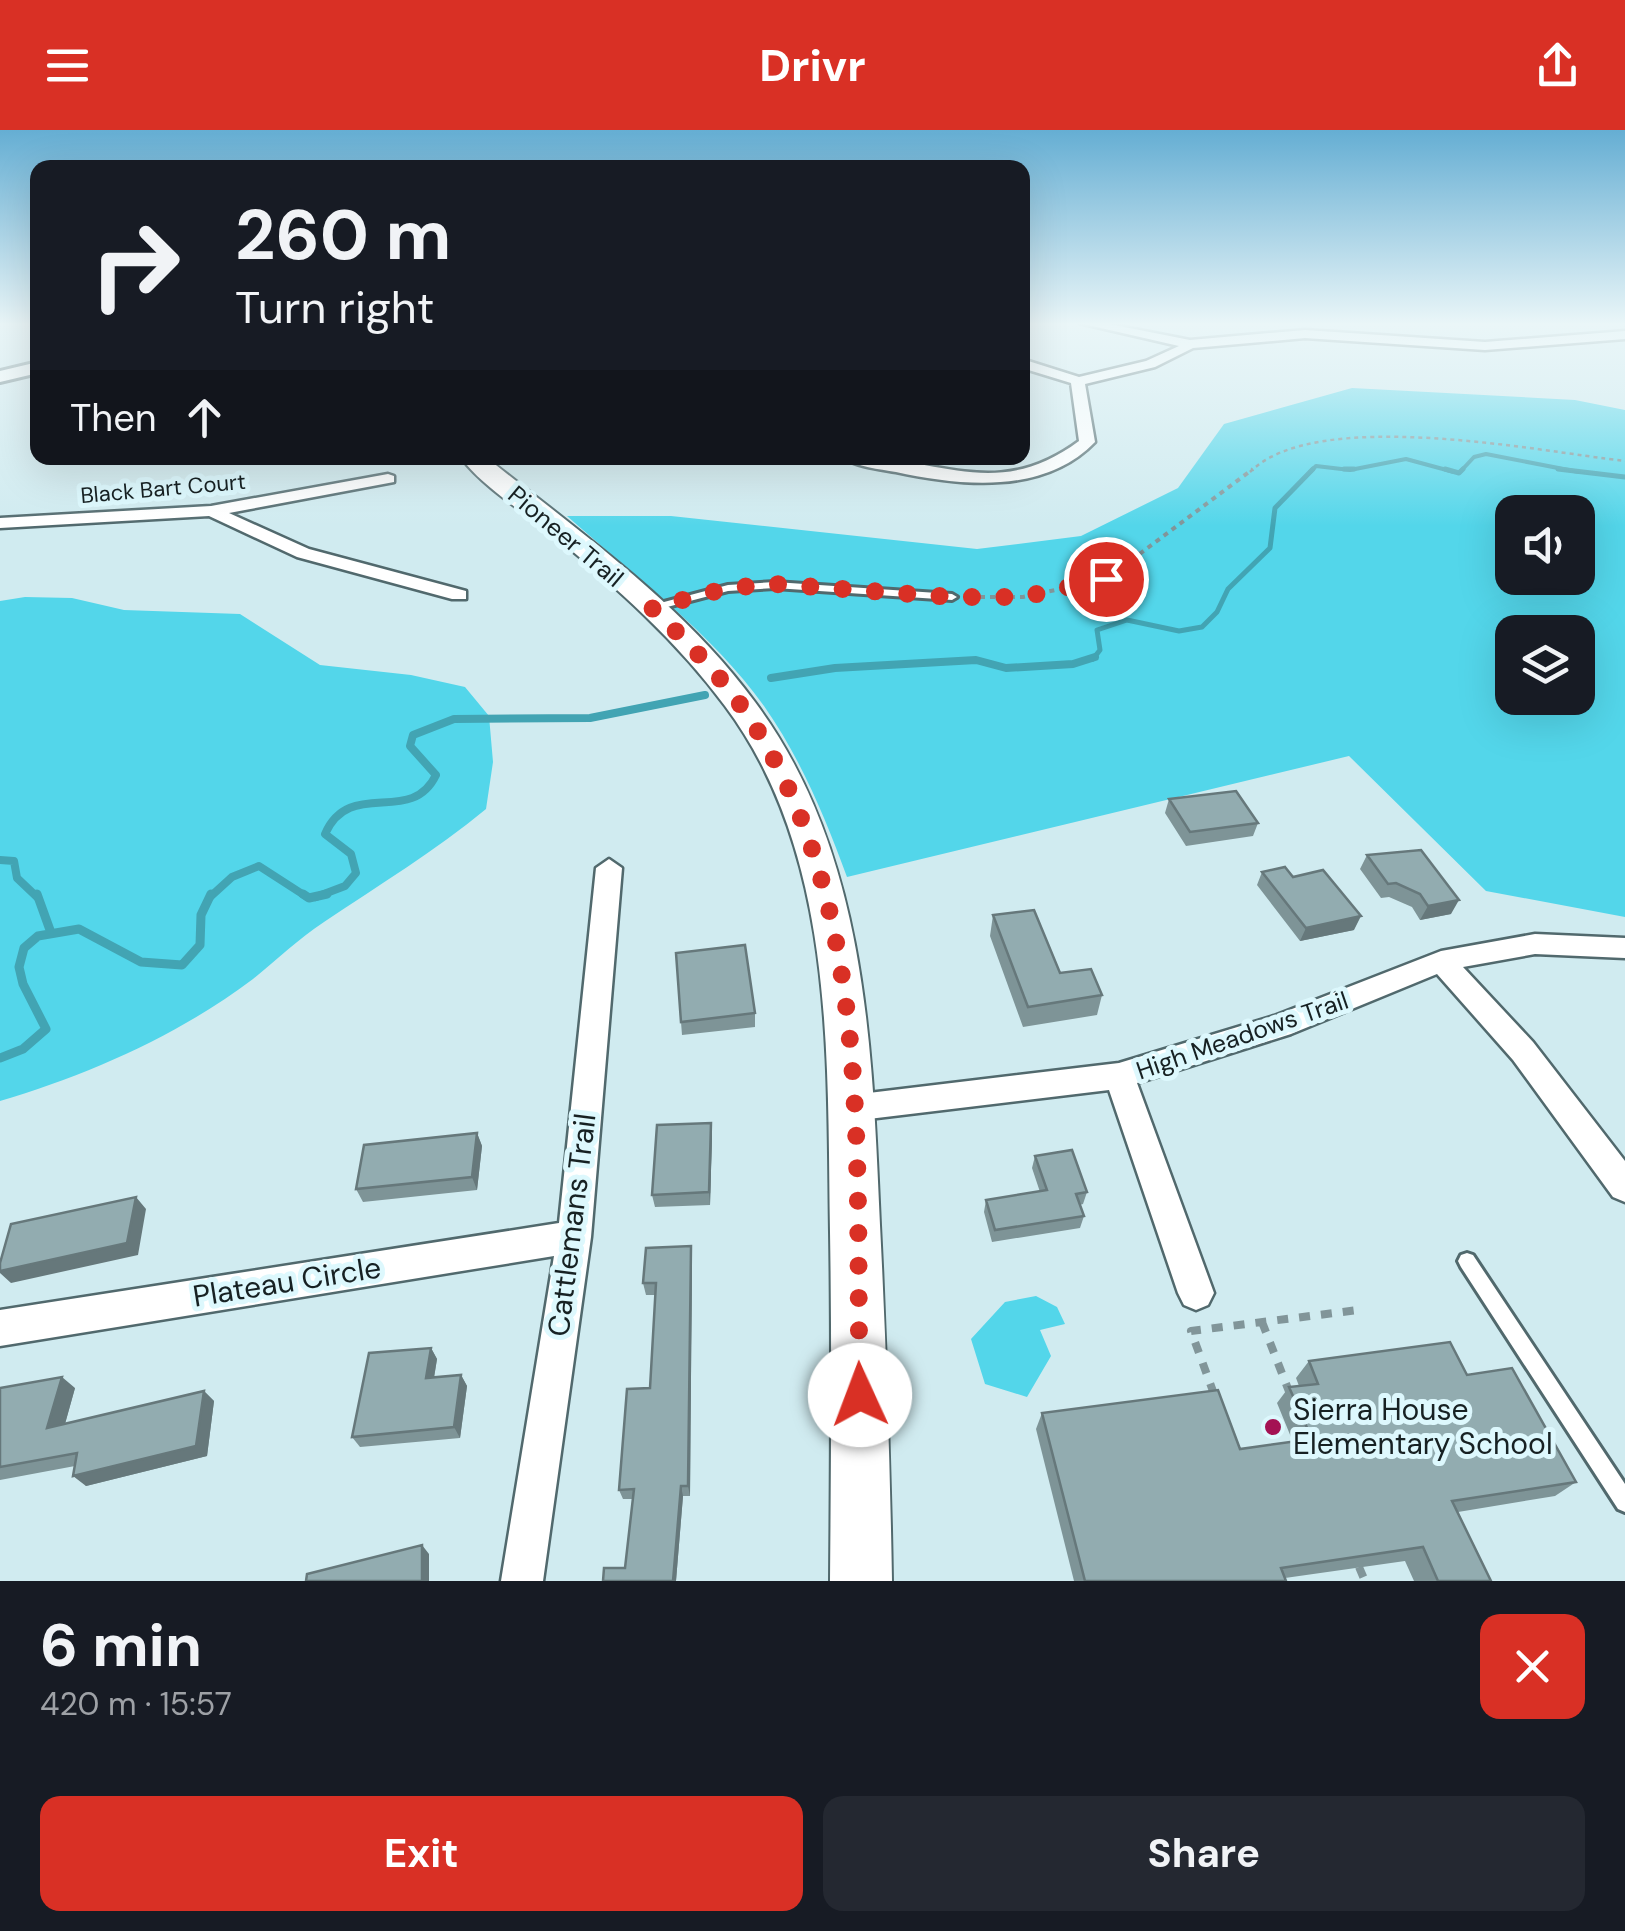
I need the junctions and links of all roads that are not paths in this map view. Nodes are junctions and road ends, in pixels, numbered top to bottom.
1 (1079, 391) edge
2 (480, 465) edge
3 (888, 465) edge
4 (388, 479) dead end
5 (211, 511) junction
6 (0, 524) edge
7 (459, 595) dead end
8 (952, 597) road end
9 (652, 608) junction
10 (609, 868) dead end
11 (1625, 948) edge
12 (1440, 961) junction
13 (1119, 1076) junction
14 (852, 1108) junction
15 (1625, 1187) edge
16 (574, 1237) junction
17 (1467, 1261) dead end
18 (1196, 1293) dead end
19 (0, 1328) edge
20 (1625, 1502) edge
21 (522, 1581) edge
22 (860, 1581) edge

1 - 3 street
2 - 9 main road, Pioneer Trail
4 - 5 street, Black Bart Court
5 - 6 street, Black Bart Court
5 - 7 street
8 - 9 lane
9 - 14 main road, Pioneer Trail
10 - 16 street, Cattlemans Trail
11 - 12 street, High Meadows Trail
12 - 13 street, High Meadows Trail
12 - 15 street
13 - 14 street, High Meadows Trail
13 - 18 street
14 - 22 main road, Pioneer Trail
16 - 19 street, Plateau Circle
16 - 21 street, Cattlemans Trail
17 - 20 lane

